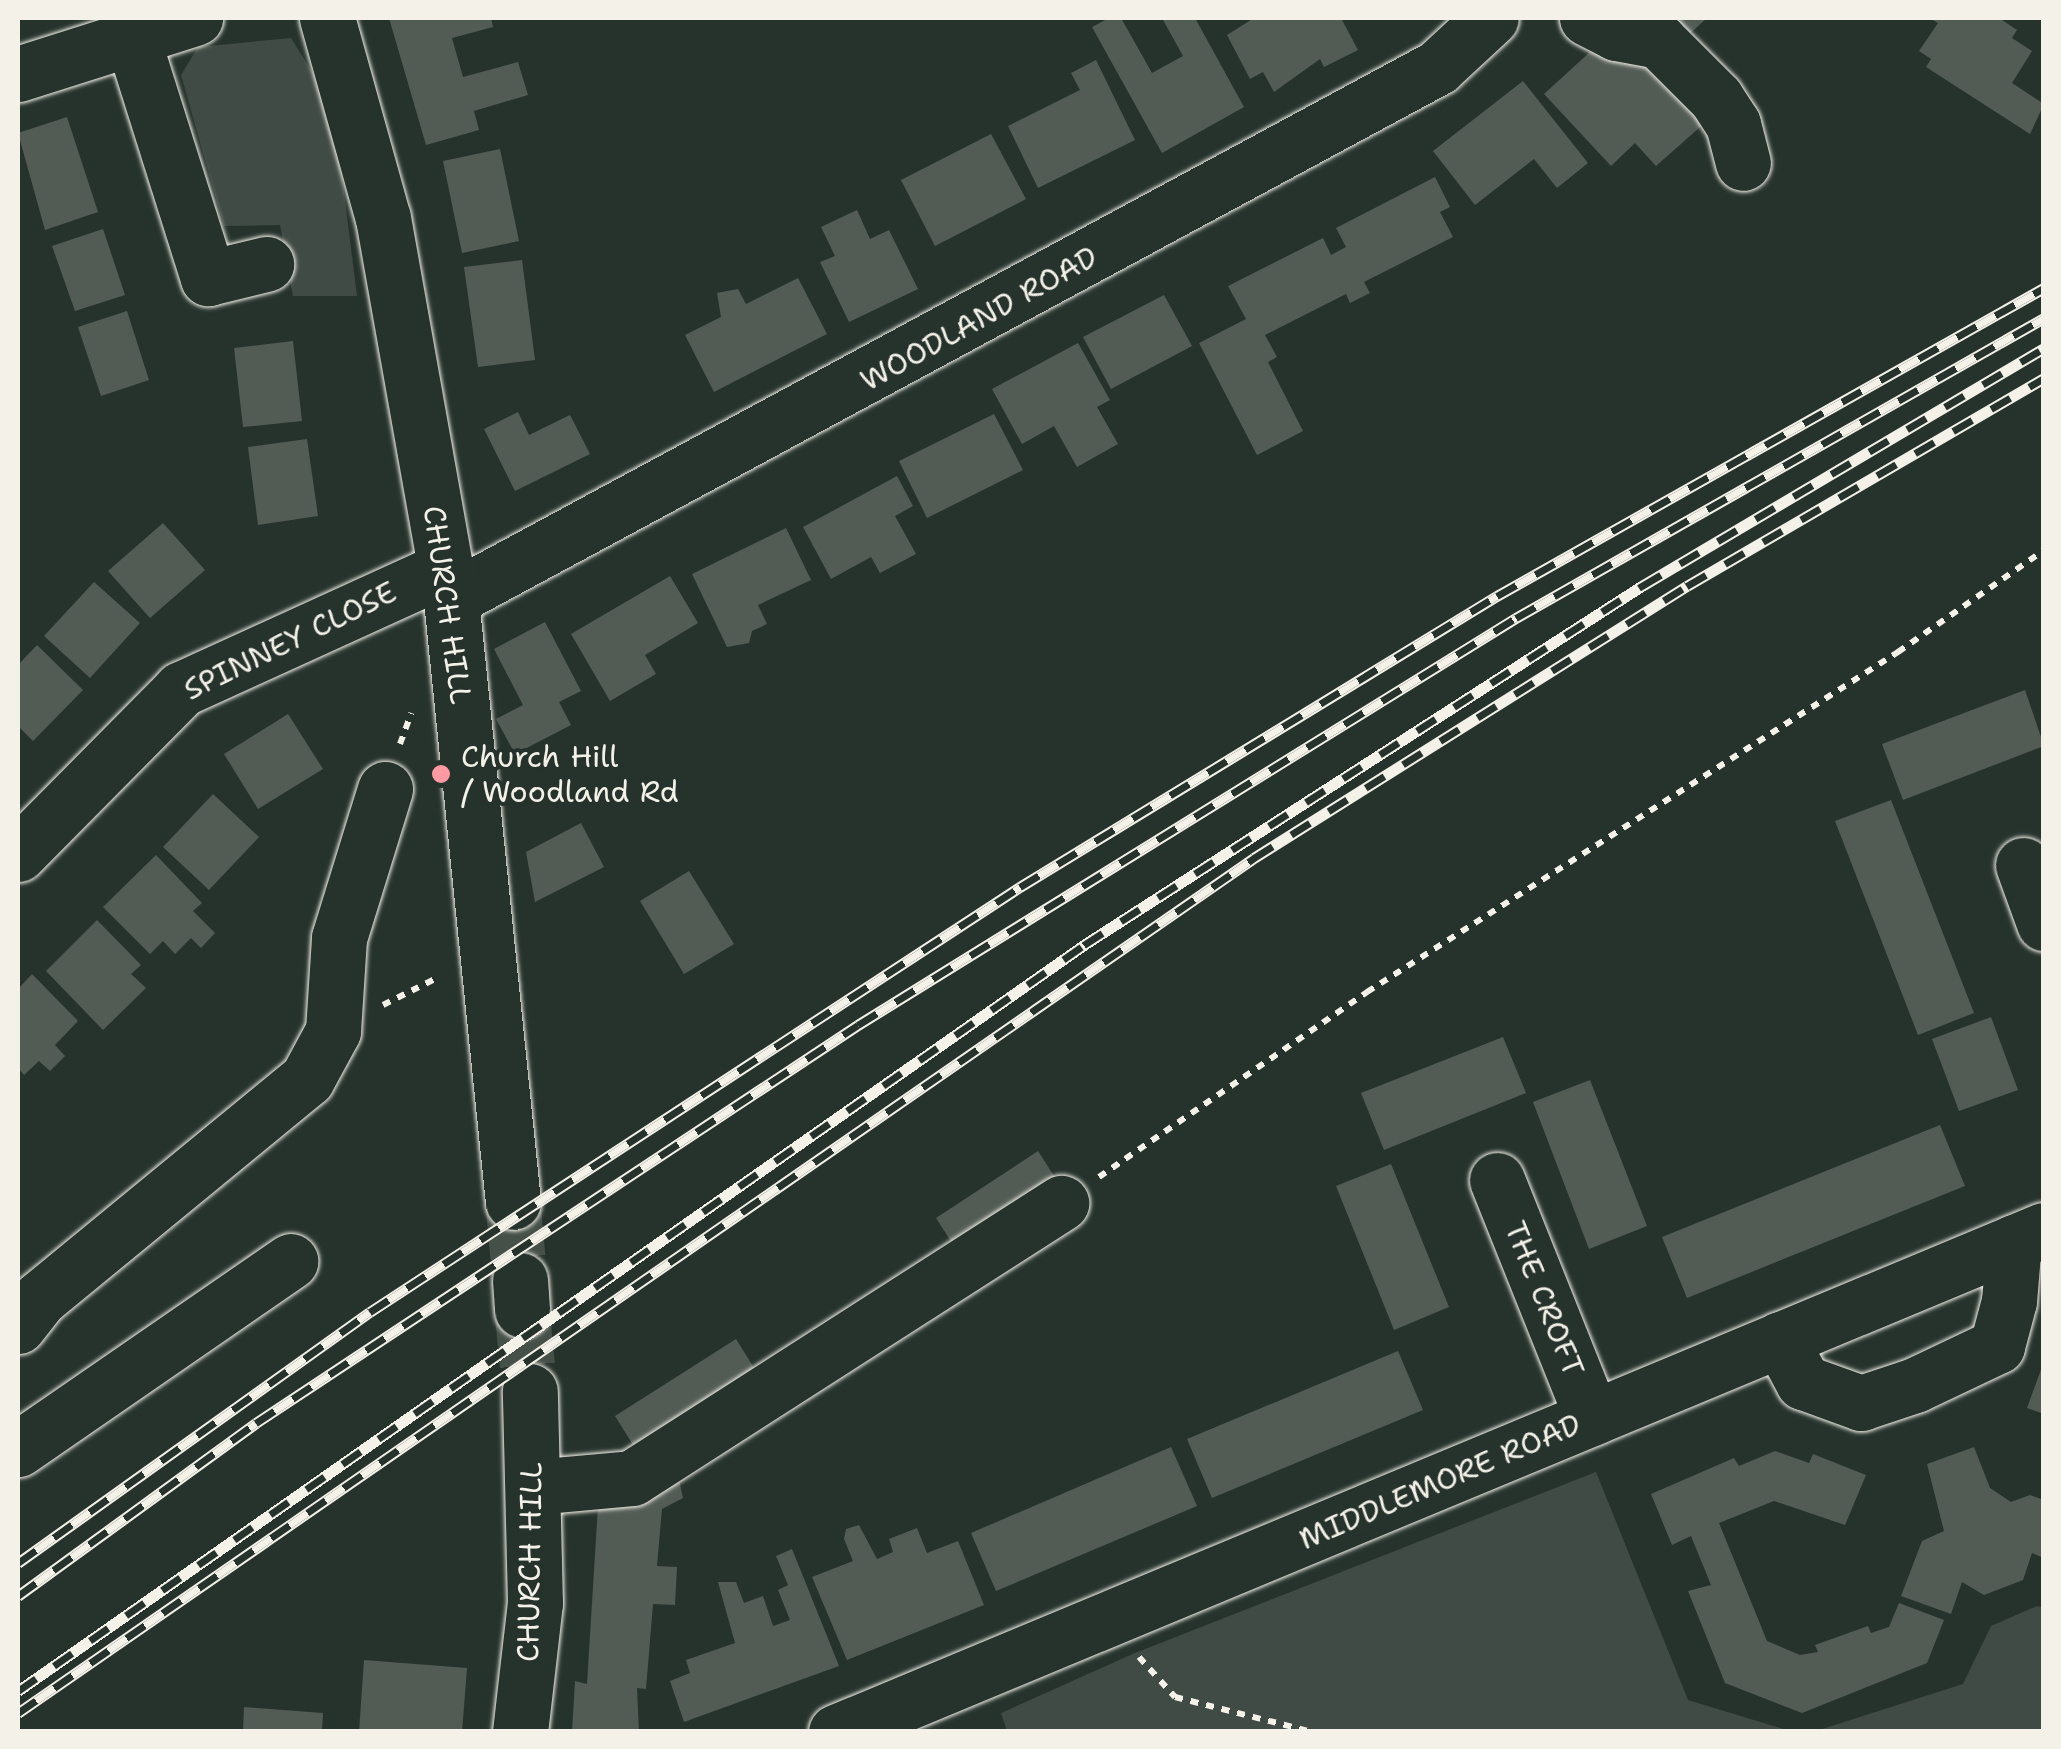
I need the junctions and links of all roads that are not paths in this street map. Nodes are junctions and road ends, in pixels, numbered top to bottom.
1 (196, 18) edge
2 (327, 18) edge
3 (1491, 18) edge
4 (1587, 18) edge
5 (131, 28) edge
6 (18, 74) edge
7 (1743, 163) dead end
8 (266, 264) dead end
9 (448, 584) junction
10 (385, 788) dead end
11 (18, 854) edge
12 (2023, 865) dead end
13 (2044, 923) edge
14 (1497, 1180) dead end
15 (513, 1202) tunnel mouth
16 (1061, 1203) road end
17 (2029, 1236) edge
18 (290, 1261) dead end
19 (18, 1326) edge
20 (1780, 1339) junction
21 (530, 1392) tunnel mouth
22 (1592, 1418) junction
23 (18, 1449) edge
24 (533, 1486) junction
25 (520, 1732) edge
26 (836, 1732) edge

1 - 5 street
2 - 9 street, CHURCH HILL
3 - 9 street, WOODLAND ROAD
4 - 7 street
5 - 6 street
5 - 8 street
9 - 11 street, SPINNEY CLOSE
9 - 15 street, CHURCH HILL
10 - 19 street
12 - 13 street
14 - 22 street, THE CROFT
16 - 24 street
17 - 20 street, MIDDLEMORE ROAD
17 - 20 street
18 - 23 street
20 - 22 street, MIDDLEMORE ROAD
21 - 24 street, CHURCH HILL
22 - 26 street, MIDDLEMORE ROAD
24 - 25 street, CHURCH HILL

